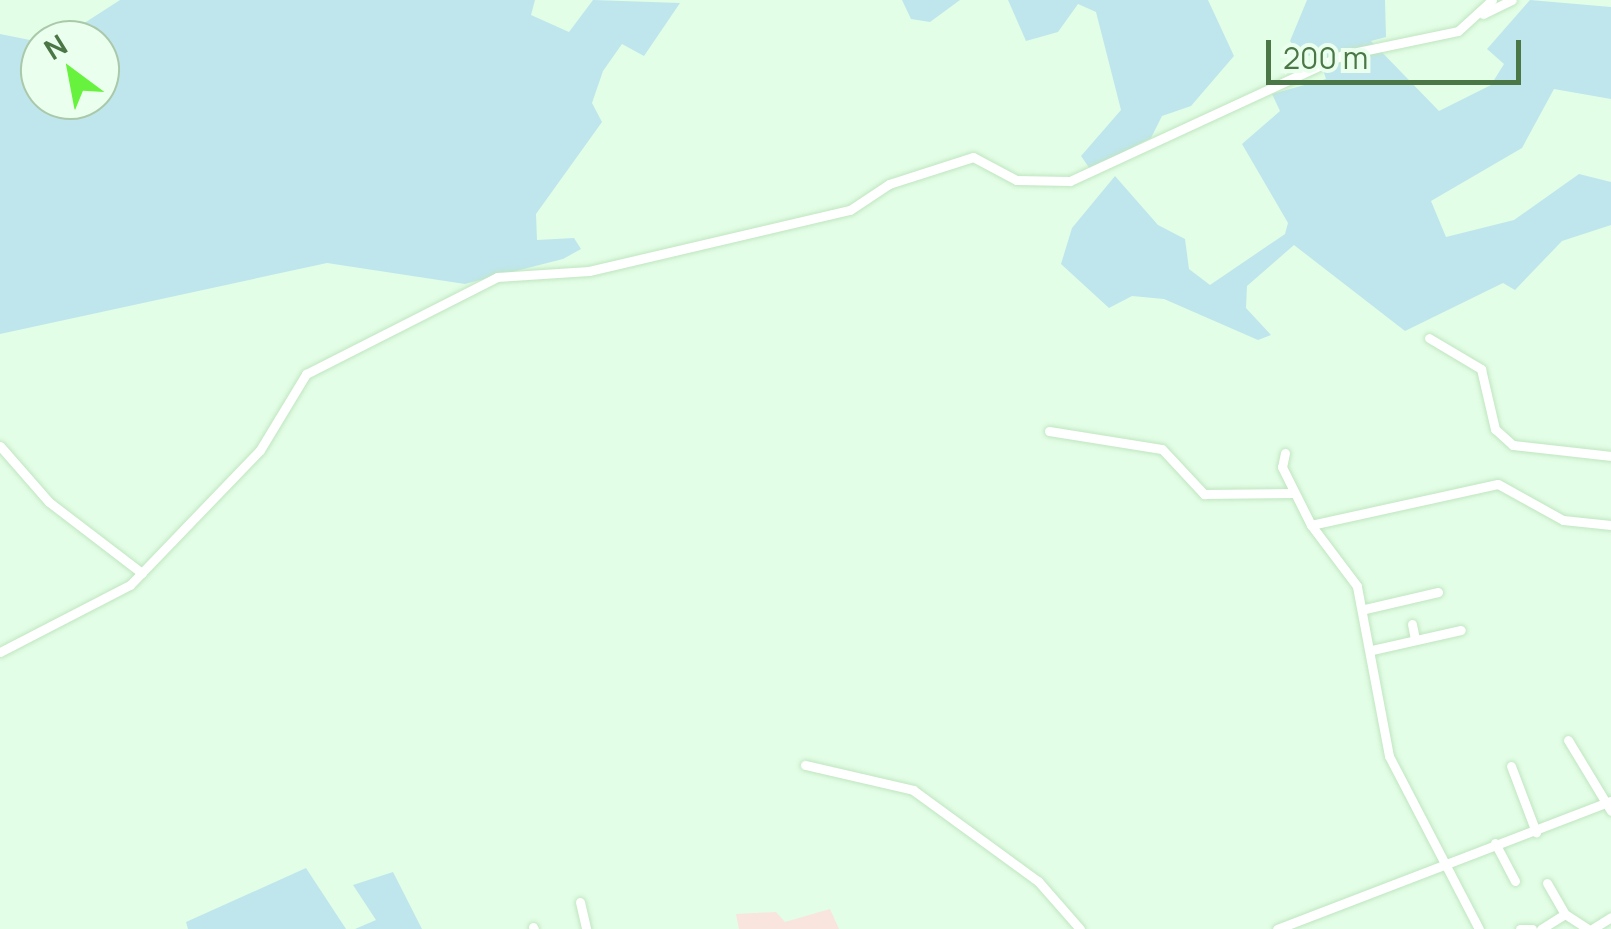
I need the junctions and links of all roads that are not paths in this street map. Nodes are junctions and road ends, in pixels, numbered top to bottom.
1 (1492, 0) edge
2 (1512, 0) edge
3 (1474, 19) junction
4 (1429, 338) dead end
5 (1048, 431) dead end
6 (0, 446) edge
7 (1285, 453) dead end
8 (1611, 456) edge
9 (1294, 492) junction
10 (1310, 525) junction
11 (1611, 525) edge
12 (142, 573) junction
13 (1438, 592) dead end
14 (1365, 610) junction
15 (1412, 624) dead end
16 (1461, 630) dead end
17 (1415, 640) junction
18 (1372, 650) junction
19 (0, 652) edge
20 (1568, 740) dead end
21 (805, 765) dead end
22 (1511, 766) dead end
23 (1610, 805) edge
24 (1536, 832) junction
25 (1496, 843) junction
26 (1439, 861) junction
27 (1515, 880) dead end
28 (1548, 883) dead end
29 (580, 902) dead end
30 (1564, 914) junction
31 (1611, 917) edge
32 (1304, 918) junction
33 (586, 929) edge
34 (1080, 929) edge
35 (1278, 929) edge
36 (1308, 929) edge
37 (1479, 929) edge
38 (1520, 929) edge
39 (1532, 929) edge
40 (1541, 929) edge
41 (1590, 929) edge

1 - 3 street
2 - 3 street
3 - 12 street
4 - 8 street
5 - 9 street
6 - 12 street
7 - 9 street
9 - 10 street
10 - 11 street
10 - 14 street
12 - 19 street
13 - 14 street
14 - 18 street
15 - 17 street
16 - 17 street
17 - 18 street
18 - 26 street
20 - 23 street
21 - 34 street
22 - 24 street
23 - 24 street
24 - 25 street
25 - 26 street
25 - 27 street
26 - 32 street
26 - 37 street
28 - 30 street
29 - 33 street
30 - 40 street
30 - 41 street
31 - 41 street
32 - 35 street
32 - 36 street
38 - 39 street

